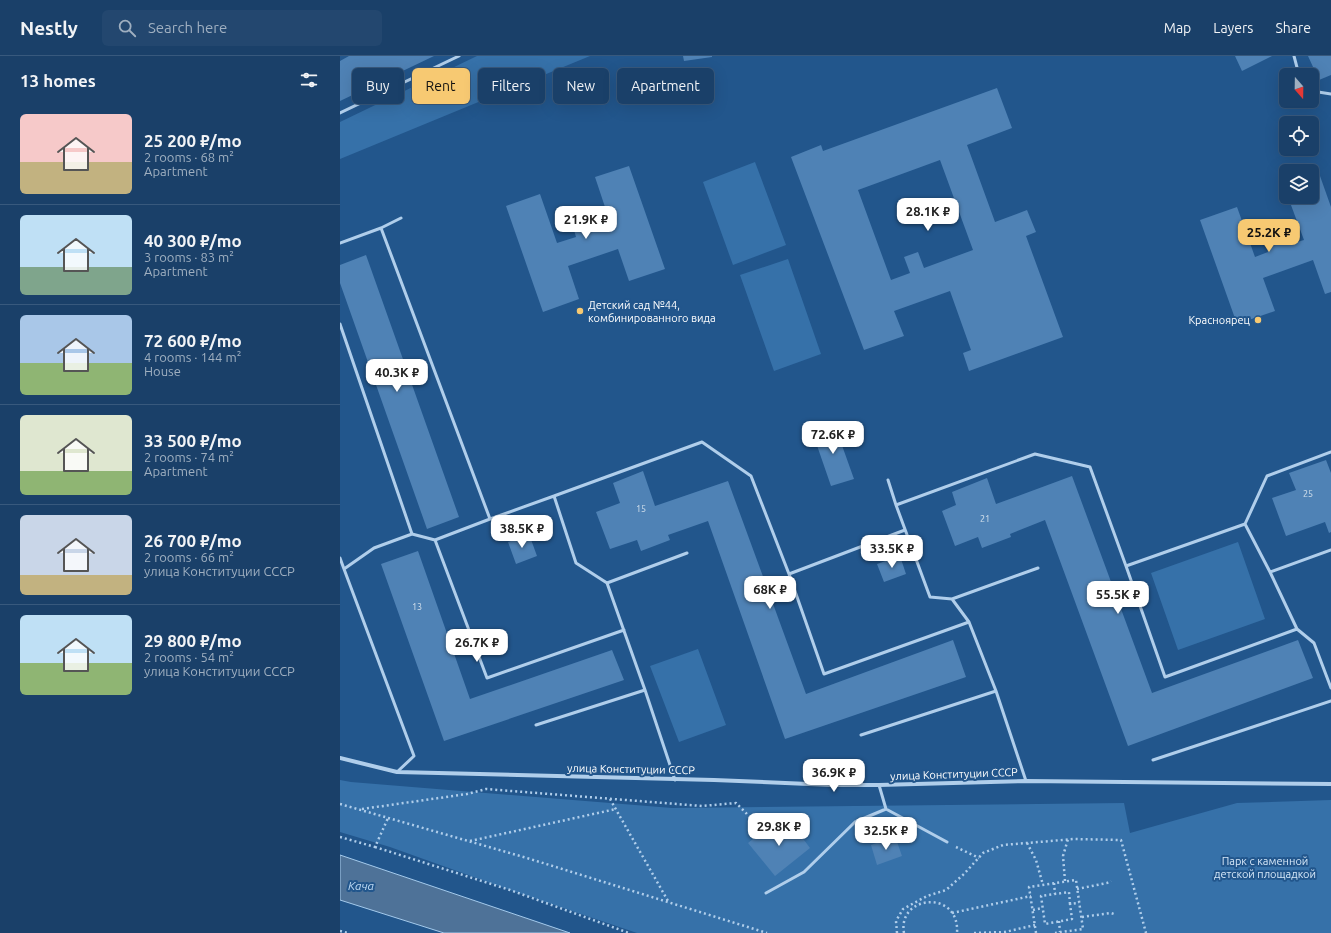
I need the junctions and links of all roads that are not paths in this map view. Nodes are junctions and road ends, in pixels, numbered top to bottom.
1 (459, 56) edge
2 (1294, 56) edge
3 (1297, 68) edge
4 (1319, 92) edge
5 (1331, 94) edge
6 (340, 113) edge
7 (401, 218) dead end
8 (381, 228) junction
9 (340, 243) edge
10 (340, 324) edge
11 (1331, 452) edge
12 (888, 480) dead end
13 (554, 496) junction
14 (896, 505) junction
15 (490, 519) junction
16 (1245, 524) junction
17 (905, 530) junction
18 (412, 534) junction
19 (435, 540) junction
20 (1331, 550) edge
21 (687, 553) dead end
22 (340, 558) edge
23 (1126, 566) junction
24 (1038, 568) dead end
25 (344, 569) junction
26 (1270, 572) junction
27 (789, 574) junction
28 (608, 583) junction
29 (952, 599) junction
30 (969, 622) junction
31 (1297, 629) junction
32 (624, 630) junction
33 (1331, 688) edge
34 (645, 690) junction
35 (996, 691) junction
36 (1331, 701) edge
37 (536, 725) dead end
38 (861, 735) dead end
39 (340, 758) edge
40 (1153, 760) dead end
41 (397, 772) junction
42 (675, 780) junction
43 (1026, 781) junction
44 (1331, 784) edge
45 (880, 785) junction
46 (886, 809) junction
47 (947, 842) road end
48 (766, 893) dead end

1 - 6 lane
2 - 3 lane
4 - 5 lane
7 - 8 lane
8 - 9 lane
8 - 15 lane
10 - 18 lane
11 - 16 lane
12 - 14 lane
13 - 15 lane
13 - 27 lane
13 - 28 lane
14 - 17 lane
14 - 23 lane
15 - 19 lane
16 - 23 lane
16 - 26 lane
17 - 27 lane
17 - 29 lane
18 - 19 lane
18 - 25 lane
19 - 32 lane
20 - 26 lane
21 - 28 lane
22 - 25 lane
23 - 31 lane
24 - 29 lane
25 - 41 lane
26 - 31 lane
27 - 30 lane
28 - 32 lane
29 - 30 lane
30 - 35 lane
31 - 33 lane
32 - 34 lane
34 - 37 lane
34 - 42 lane
35 - 38 lane
35 - 43 lane
36 - 40 lane
39 - 41 street, улица Конституции СССР
41 - 42 street, улица Конституции СССР
42 - 45 street, улица Конституции СССР
43 - 44 street, улица Конституции СССР
43 - 45 street, улица Конституции СССР
45 - 46 lane
46 - 47 lane
46 - 48 lane

